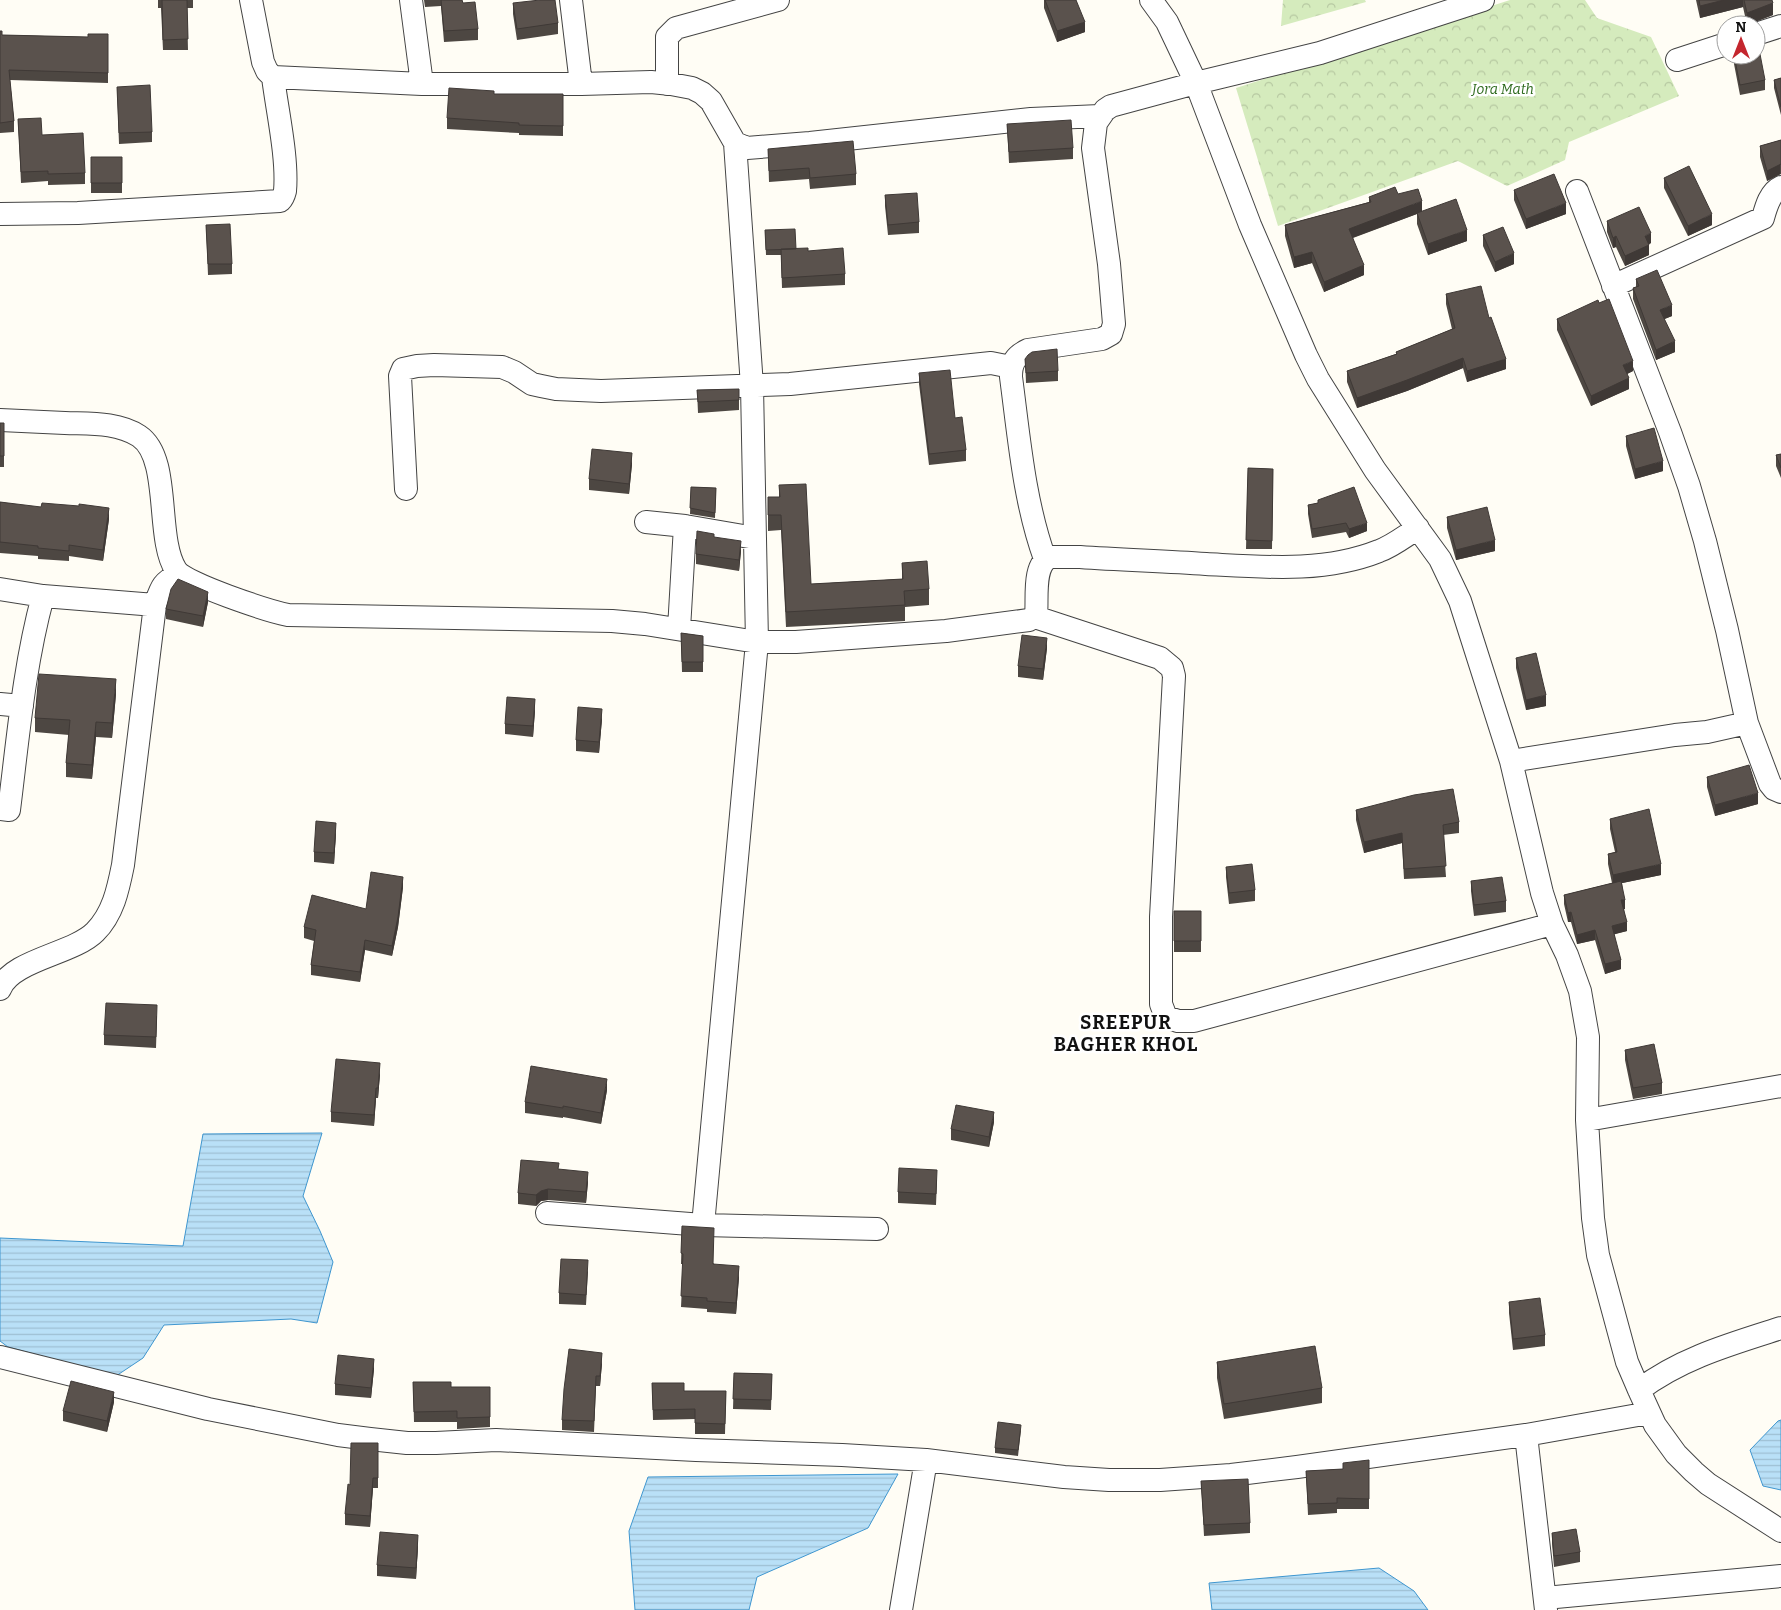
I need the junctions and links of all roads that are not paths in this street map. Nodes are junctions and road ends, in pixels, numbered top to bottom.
1 (251, 0) edge
2 (411, 0) edge
3 (571, 0) edge
4 (778, 0) edge
5 (1151, 0) edge
6 (1483, 0) edge
7 (1781, 26) edge
8 (1766, 31) edge
9 (1716, 47) edge
10 (1677, 60) dead end
11 (273, 77) junction
12 (1196, 83) junction
13 (422, 84) junction
14 (581, 84) junction
15 (667, 84) junction
16 (1100, 116) junction
17 (735, 143) junction
18 (1781, 187) edge
19 (1577, 191) dead end
20 (0, 214) edge
21 (1613, 286) junction
22 (1011, 367) junction
23 (752, 386) junction
24 (0, 420) edge
25 (406, 489) dead end
26 (646, 522) dead end
27 (685, 526) junction
28 (1418, 528) junction
29 (755, 538) junction
30 (1045, 559) junction
31 (179, 574) junction
32 (0, 589) edge
33 (43, 596) junction
34 (155, 605) junction
35 (1035, 617) junction
36 (679, 629) junction
37 (758, 642) junction
38 (11, 705) edge
39 (1747, 723) junction
40 (1511, 760) junction
41 (1781, 792) edge
42 (0, 809) edge
43 (1552, 924) junction
44 (0, 989) edge
45 (1781, 1086) edge
46 (1587, 1120) junction
47 (547, 1214) dead end
48 (703, 1225) junction
49 (877, 1229) dead end
50 (1781, 1328) edge
51 (0, 1357) edge
52 (1639, 1390) junction
53 (1649, 1413) junction
54 (1526, 1434) junction
55 (926, 1460) junction
56 (1781, 1531) edge
57 (1781, 1576) edge
58 (1545, 1604) edge
59 (901, 1610) edge

1 - 11 street
2 - 13 street
3 - 14 street
4 - 15 street
5 - 12 street
6 - 12 street
7 - 8 street
9 - 10 street
11 - 13 street
11 - 20 street
12 - 16 street
12 - 28 street
13 - 14 street
14 - 15 street
15 - 17 street
16 - 17 street
16 - 22 street
17 - 23 street
18 - 21 street
19 - 21 street
21 - 39 street
22 - 23 street
22 - 30 street
23 - 25 street
23 - 29 street
24 - 31 street
26 - 27 street
27 - 29 street
27 - 36 street
28 - 30 street
28 - 40 street
29 - 37 street
30 - 35 street
31 - 34 street
31 - 36 street
32 - 33 street
33 - 34 street
33 - 38 street
34 - 44 street
35 - 37 street
35 - 43 street
36 - 37 street
37 - 48 street
38 - 42 street
39 - 40 street
39 - 41 street
40 - 43 street
43 - 46 street
45 - 46 street
46 - 52 street
47 - 48 street
48 - 49 street
50 - 52 street
51 - 55 street
52 - 53 street
53 - 54 street
53 - 56 street
54 - 55 street
54 - 58 street
55 - 59 street
57 - 58 street

